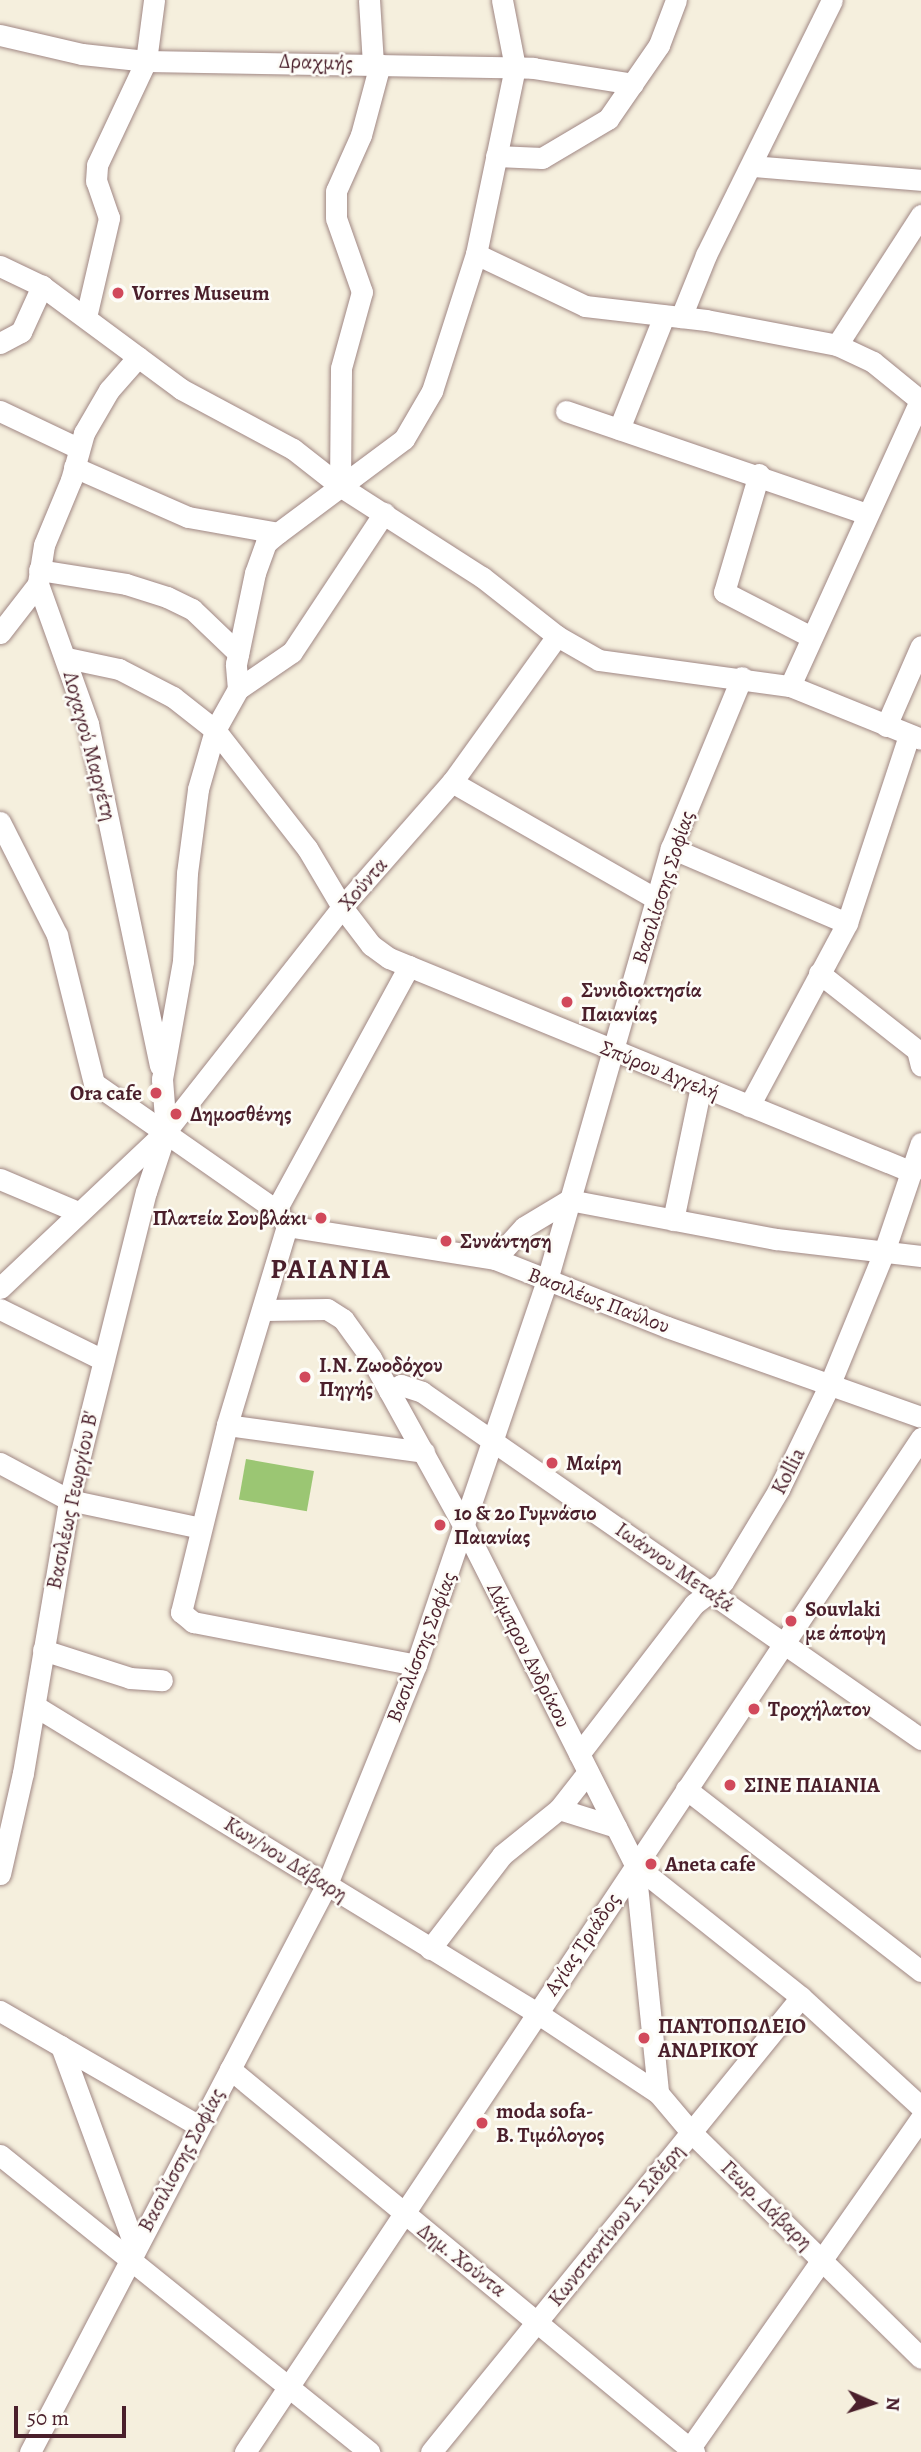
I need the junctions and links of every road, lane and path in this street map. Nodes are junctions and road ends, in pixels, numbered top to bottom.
1 (154, 0) edge
2 (369, 0) edge
3 (502, 0) edge
4 (676, 0) edge
5 (832, 0) edge
6 (0, 35) edge
7 (146, 61) junction
8 (377, 64) junction
9 (515, 67) junction
10 (633, 84) junction
11 (496, 156) junction
12 (752, 166) junction
13 (921, 180) edge
14 (921, 215) edge
15 (476, 254) junction
16 (0, 266) edge
17 (42, 286) junction
18 (672, 316) junction
19 (86, 317) junction
20 (0, 343) edge
21 (837, 345) junction
22 (138, 358) junction
23 (920, 401) edge
24 (0, 411) edge
25 (566, 411) dead end
26 (619, 429) junction
27 (76, 458) junction
28 (758, 474) junction
29 (340, 486) junction
30 (384, 513) junction
31 (867, 514) junction
32 (278, 533) junction
33 (38, 577) junction
34 (0, 633) edge
35 (557, 636) junction
36 (811, 637) junction
37 (921, 646) edge
38 (238, 653) junction
39 (66, 658) junction
40 (742, 677) junction
41 (790, 687) junction
42 (238, 689) junction
43 (886, 726) junction
44 (215, 730) junction
45 (915, 737) edge
46 (452, 782) junction
47 (0, 822) edge
48 (671, 848) junction
49 (656, 899) junction
50 (342, 908) junction
51 (847, 923) junction
52 (409, 967) junction
53 (819, 973) junction
54 (612, 1050) junction
55 (920, 1052) edge
56 (162, 1079) junction
57 (701, 1086) junction
58 (749, 1106) junction
59 (166, 1131) junction
60 (921, 1143) edge
61 (912, 1172) junction
62 (0, 1179) edge
63 (569, 1200) junction
64 (78, 1212) junction
65 (281, 1218) junction
66 (673, 1220) junction
67 (884, 1252) junction
68 (921, 1256) edge
69 (495, 1259) junction
70 (547, 1280) junction
71 (0, 1288) edge
72 (0, 1310) edge
73 (265, 1310) junction
74 (103, 1360) junction
75 (829, 1387) junction
76 (389, 1391) junction
77 (921, 1418) edge
78 (227, 1425) junction
79 (921, 1438) edge
80 (494, 1440) junction
81 (424, 1452) junction
82 (0, 1463) edge
83 (69, 1500) junction
84 (201, 1528) junction
85 (465, 1528) junction
86 (710, 1592) junction
87 (783, 1643) junction
88 (43, 1650) junction
89 (416, 1665) junction
90 (162, 1680) dead end
91 (35, 1706) junction
92 (921, 1739) edge
93 (584, 1763) junction
94 (686, 1789) junction
95 (559, 1810) junction
96 (7, 1814) edge
97 (616, 1827) junction
98 (635, 1865) junction
99 (0, 1874) edge
100 (327, 1884) junction
101 (430, 1948) junction
102 (921, 1971) edge
103 (801, 1997) junction
104 (0, 2011) edge
105 (537, 2013) junction
106 (61, 2046) junction
107 (230, 2069) junction
108 (658, 2093) junction
109 (921, 2107) edge
110 (921, 2118) edge
111 (199, 2126) junction
112 (691, 2132) junction
113 (0, 2155) edge
114 (403, 2214) junction
115 (132, 2252) junction
116 (821, 2258) junction
117 (538, 2320) junction
118 (921, 2358) edge
119 (289, 2385) junction
120 (692, 2450) edge
121 (30, 2452) edge
122 (245, 2452) edge
123 (369, 2452) edge
124 (431, 2452) edge

1 - 7 street
2 - 8 street
3 - 9 street
4 - 10 street
5 - 12 street
6 - 7 street, Δραχμής
7 - 8 street, Δραχμής
7 - 19 street
8 - 9 street, Δραχμής
8 - 29 street
9 - 10 street, Δραχμής
9 - 11 street
10 - 11 street
11 - 15 street
12 - 13 street
12 - 18 street
14 - 21 street
15 - 18 street
15 - 29 street
16 - 17 street
17 - 19 street
17 - 20 street
18 - 21 street
18 - 26 street
19 - 22 street
21 - 23 street
22 - 27 street
22 - 29 street
23 - 31 street
24 - 27 street
25 - 26 street
26 - 28 street
27 - 32 street
27 - 33 street
28 - 31 street
28 - 36 street
29 - 30 street
29 - 32 street
30 - 35 street
30 - 42 street
31 - 36 street
32 - 38 street
33 - 34 street
33 - 38 street
33 - 39 street, Λοχαγού Μαργέτη
35 - 40 street
35 - 46 street, Χούντα
36 - 41 street
37 - 43 street
38 - 42 street
39 - 44 street, Σπύρου Αγγελή
39 - 56 street, Λοχαγού Μαργέτη
40 - 41 street
40 - 48 street, Βασιλίσσης Σοφίας
41 - 43 street
42 - 44 street
43 - 45 street
44 - 50 street, Σπύρου Αγγελή
44 - 56 street
45 - 51 street
46 - 49 street
46 - 50 street, Χούντα
47 - 59 street
48 - 49 street, Βασιλίσσης Σοφίας
48 - 51 street
49 - 54 street, Βασιλίσσης Σοφίας
50 - 52 street, Σπύρου Αγγελή
50 - 59 street, Χούντα
51 - 53 street
52 - 54 street, Σπύρου Αγγελή
52 - 65 street
53 - 55 street
53 - 58 street
54 - 57 street, Σπύρου Αγγελή
54 - 63 street, Βασιλίσσης Σοφίας
56 - 59 street
57 - 58 street, Σπύρου Αγγελή
57 - 66 street
58 - 61 street, Σπύρου Αγγελή
59 - 64 street
59 - 65 street
59 - 74 street, Βασιλέως Γεωργίου Β'
60 - 61 street, Kollia
61 - 67 street, Kollia
62 - 64 street
63 - 66 street
63 - 69 street
63 - 70 street, Βασιλίσσης Σοφίας
64 - 71 street
65 - 69 street, Βασιλέως Παύλου
65 - 73 street
66 - 67 street
67 - 68 street
67 - 75 street, Kollia
69 - 70 street, Βασιλέως Παύλου
70 - 75 street, Βασιλέως Παύλου
70 - 80 street, Βασιλίσσης Σοφίας
72 - 74 street
73 - 76 street, Λάμπρου Ανδρίκου
73 - 78 street
74 - 83 street, Βασιλέως Γεωργίου Β'
75 - 77 street, Βασιλέως Παύλου
75 - 86 street, Kollia
76 - 80 street, Ιωάννου Μεταξά
76 - 81 street, Λάμπρου Ανδρίκου
78 - 81 street
78 - 84 street
79 - 87 street, Αγίας Τριάδος
80 - 85 street, Βασιλίσσης Σοφίας
80 - 86 street, Ιωάννου Μεταξά
81 - 85 street, Λάμπρου Ανδρίκου
82 - 83 street
83 - 84 street
83 - 88 street, Βασιλέως Γεωργίου Β'
84 - 89 street
85 - 89 street, Βασιλίσσης Σοφίας
85 - 93 street, Λάμπρου Ανδρίκου
86 - 87 street, Ιωάννου Μεταξά
86 - 93 street, Kollia
87 - 92 street, Ιωάννου Μεταξά
87 - 94 street, Αγίας Τριάδος
88 - 90 street
88 - 91 street, Βασιλέως Γεωργίου Β'
89 - 100 street, Βασιλίσσης Σοφίας
91 - 96 street, Βασιλέως Γεωργίου Β'
91 - 100 street, Κων/νου Δάβαρη
93 - 95 street, Kollia
93 - 97 street, Λάμπρου Ανδρίκου
94 - 98 street, Αγίας Τριάδος
94 - 102 street
95 - 97 street
95 - 101 street, Kollia
96 - 99 street, Βασιλέως Γεωργίου Β'
97 - 98 street, Λάμπρου Ανδρίκου
98 - 103 street
98 - 105 street, Αγίας Τριάδος
98 - 108 street, Λάμπρου Ανδρίκου
100 - 101 street, Κων/νου Δάβαρη
100 - 107 street, Βασιλίσσης Σοφίας
101 - 105 street, Κων/νου Δάβαρη
103 - 109 street
103 - 112 street, Κωνσταντίνου Σ. Σιδέρη
104 - 106 street
105 - 108 street, Γεωρ. Δάβαρη
105 - 114 street, Αγίας Τριάδος
106 - 111 street
106 - 115 street
107 - 111 street, Βασιλίσσης Σοφίας
107 - 114 street, Δημ. Χούντα
108 - 112 street, Γεωρ. Δάβαρη
110 - 116 street
111 - 115 street, Βασιλίσσης Σοφίας
112 - 116 street, Γεωρ. Δάβαρη
112 - 117 street, Κωνσταντίνου Σ. Σιδέρη
113 - 115 street
114 - 117 street, Δημ. Χούντα
114 - 119 street, Αγίας Τριάδος
115 - 119 street
115 - 121 street, Βασιλίσσης Σοφίας
116 - 118 street, Γεωρ. Δάβαρη
116 - 120 street
117 - 120 street, Δημ. Χούντα
117 - 124 street, Κωνσταντίνου Σ. Σιδέρη
119 - 122 street, Αγίας Τριάδος
119 - 123 street

